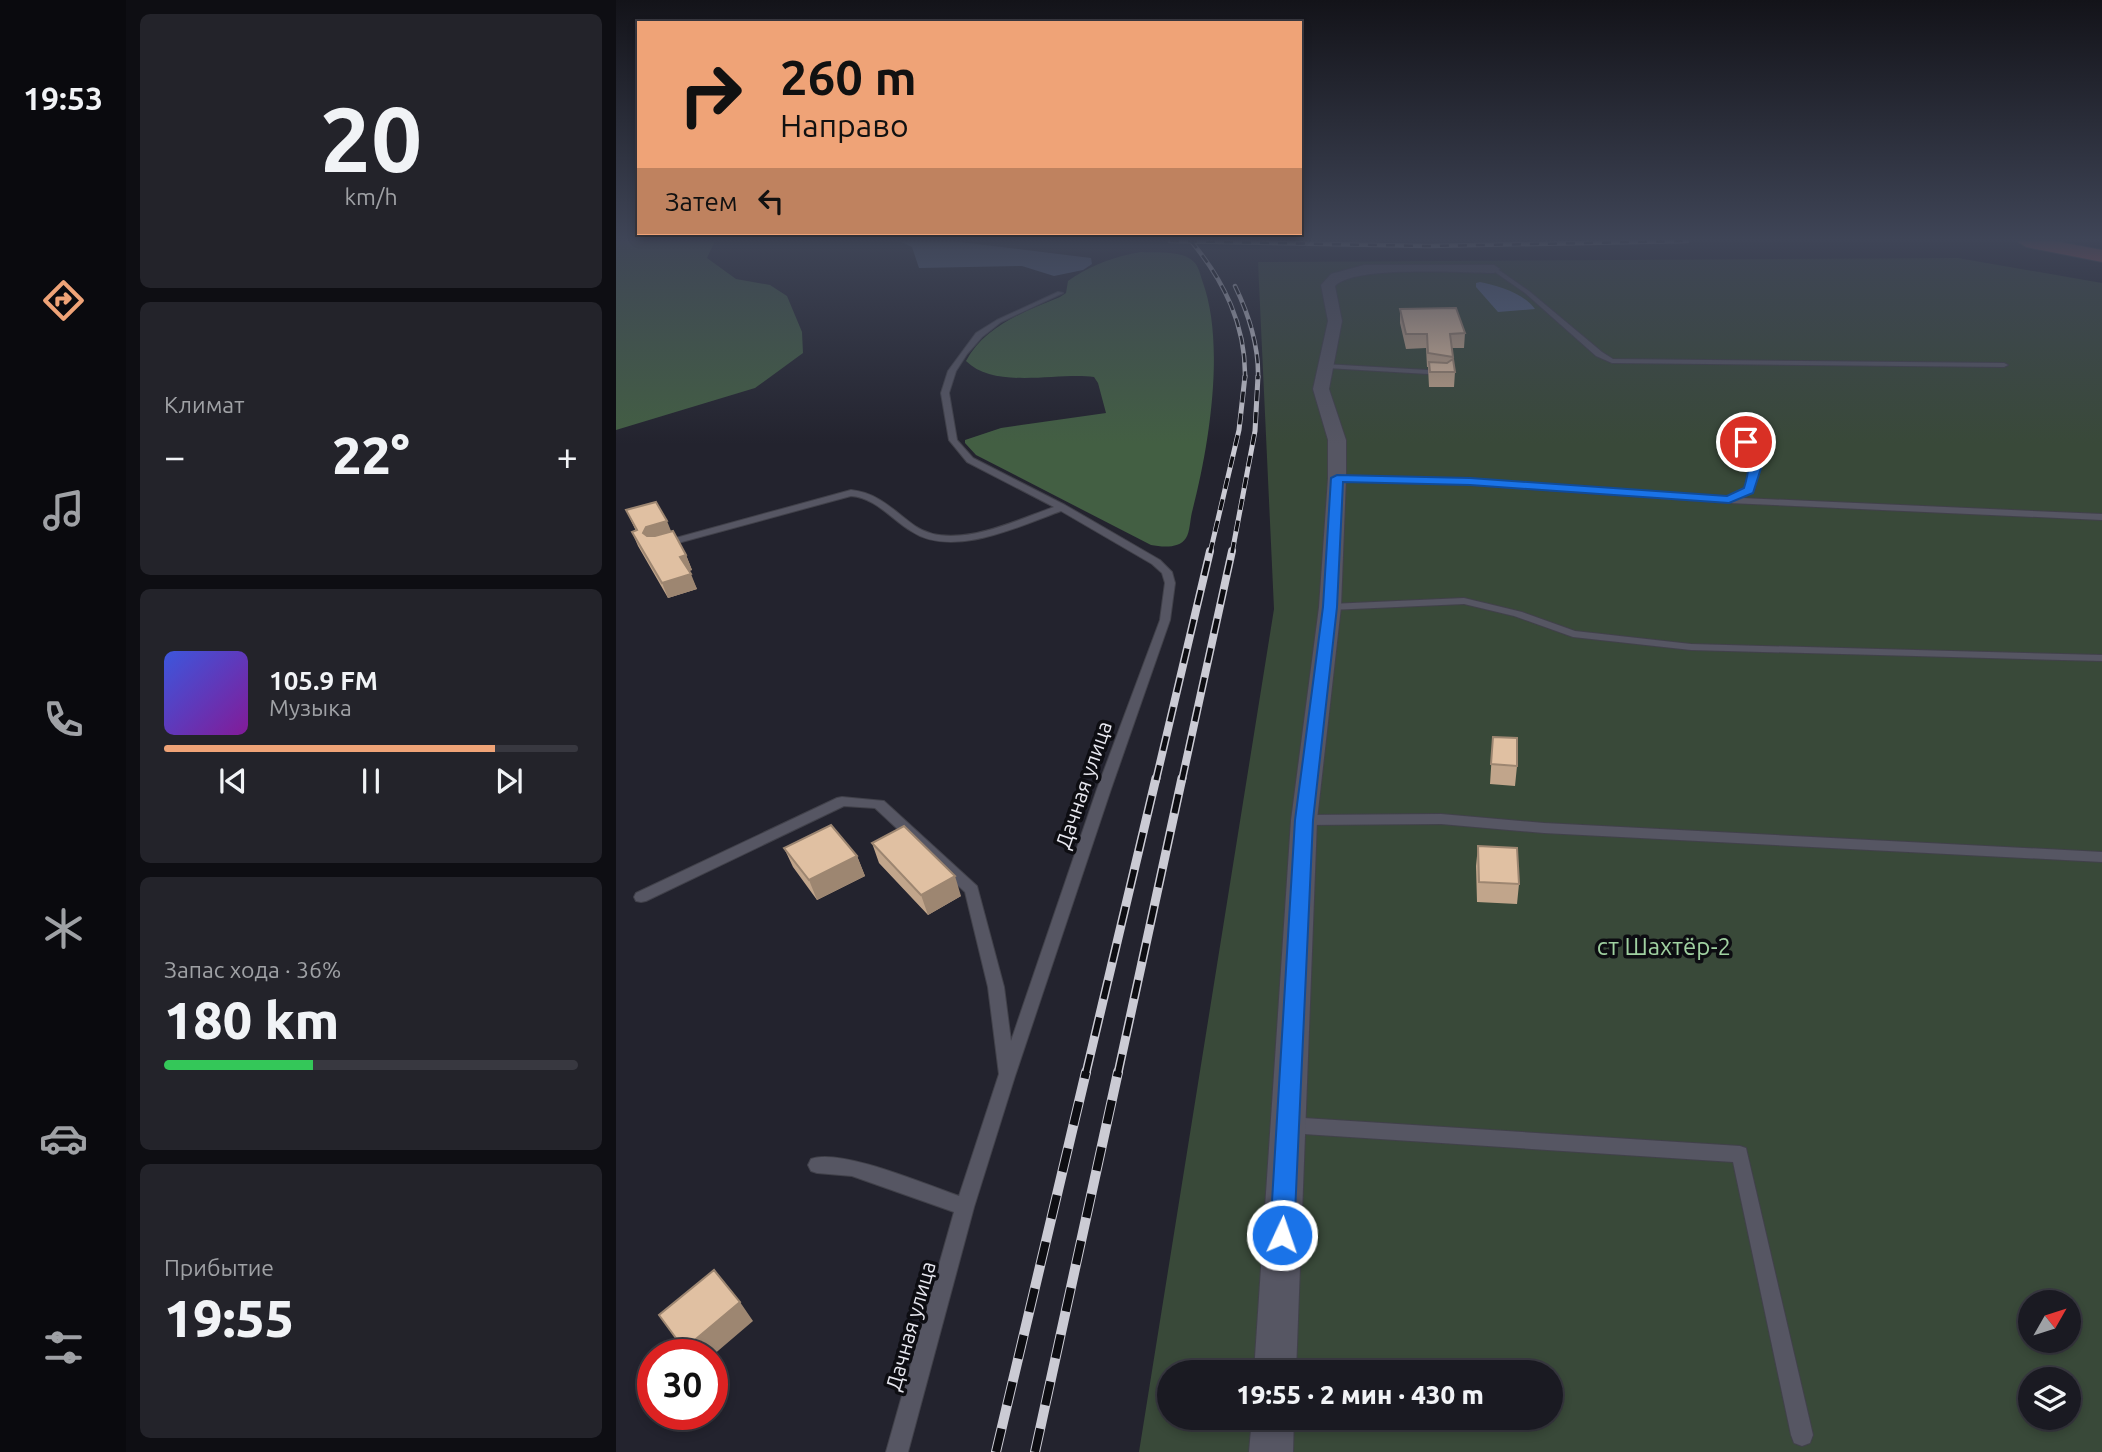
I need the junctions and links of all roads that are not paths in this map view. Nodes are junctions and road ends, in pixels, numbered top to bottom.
1 (1026, 309) edge
2 (1333, 309) edge
3 (1546, 309) edge
4 (2004, 365) dead end
5 (1327, 366) junction
6 (1446, 373) edge
7 (1746, 442) dead end
8 (1337, 478) junction
9 (1729, 500) junction
10 (1062, 507) junction
11 (2102, 517) edge
12 (657, 546) edge
13 (1330, 607) junction
14 (2102, 658) edge
15 (1304, 820) junction
16 (2102, 858) edge
17 (641, 897) dead end
18 (1007, 1076) junction
19 (1288, 1125) junction
20 (817, 1164) dead end
21 (965, 1207) junction
22 (1276, 1360) edge
23 (1272, 1430) edge
24 (1801, 1435) dead end
25 (897, 1452) edge
26 (1271, 1452) edge

1 - 10 lane, Дачная улица
2 - 5 street
3 - 4 lane
5 - 6 lane
5 - 8 street
7 - 9 lane
8 - 9 lane
8 - 13 street
9 - 11 lane
10 - 12 lane
10 - 18 lane, Дачная улица
13 - 14 lane
13 - 15 street
15 - 16 lane
15 - 19 street
17 - 18 lane
18 - 21 lane, Дачная улица
19 - 22 street
19 - 24 lane
20 - 21 lane
21 - 25 lane, Дачная улица
23 - 26 street

